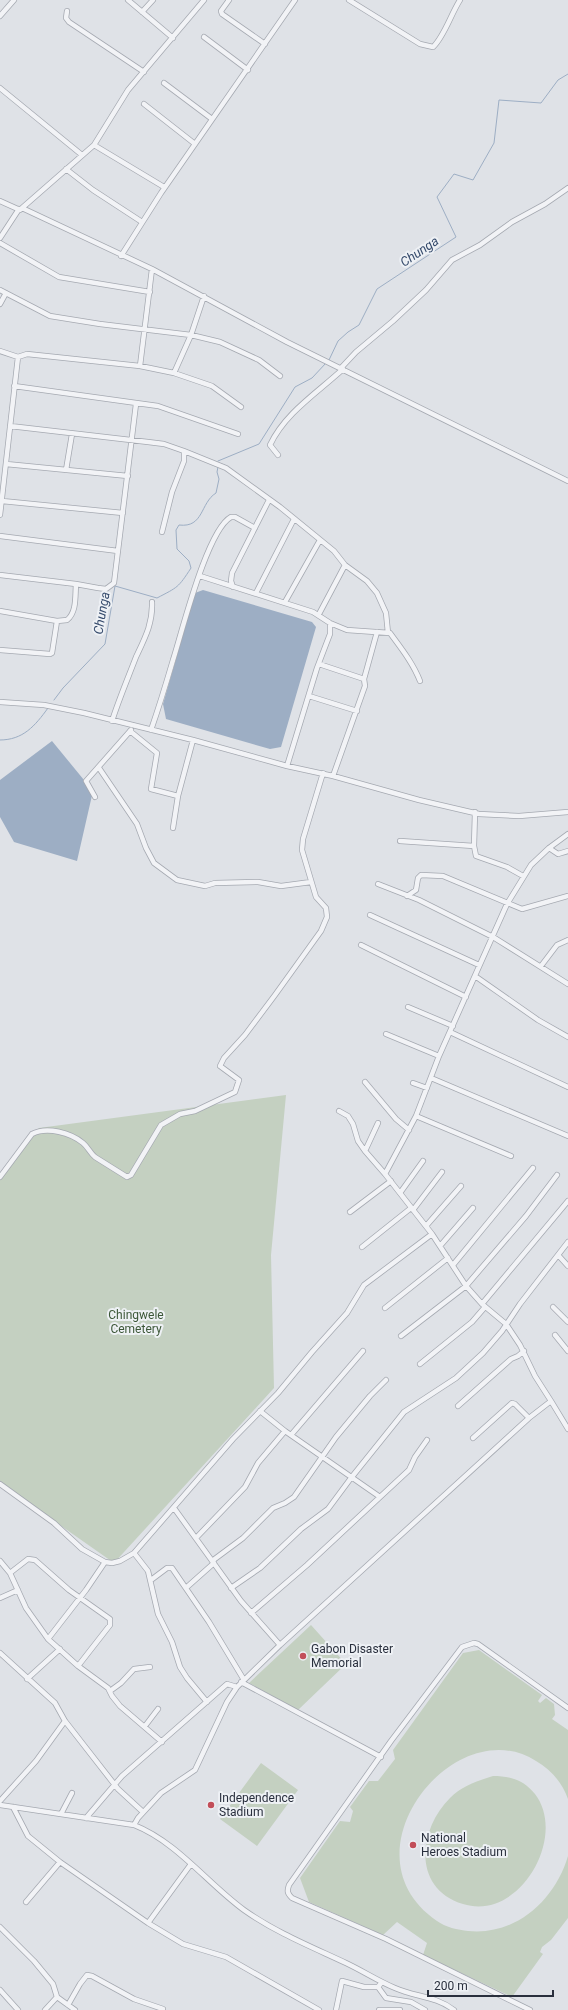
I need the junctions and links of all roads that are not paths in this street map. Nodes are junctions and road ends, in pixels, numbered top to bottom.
1 (14, 0) edge
2 (128, 0) edge
3 (153, 0) edge
4 (229, 0) edge
5 (295, 0) edge
6 (349, 0) edge
7 (460, 0) edge
8 (202, 1) edge
9 (67, 11) dead end
10 (142, 12) junction
11 (0, 16) edge
12 (204, 37) dead end
13 (173, 38) junction
14 (264, 44) junction
15 (248, 70) junction
16 (144, 72) junction
17 (164, 83) dead end
18 (0, 88) edge
19 (144, 104) dead end
20 (212, 118) junction
21 (194, 144) junction
22 (94, 145) junction
23 (82, 155) junction
24 (66, 169) junction
25 (164, 188) junction
26 (568, 188) edge
27 (0, 201) edge
28 (20, 209) junction
29 (142, 222) junction
30 (0, 238) edge
31 (0, 243) edge
32 (121, 256) junction
33 (152, 269) junction
34 (0, 290) edge
35 (150, 292) junction
36 (6, 293) junction
37 (204, 296) junction
38 (0, 304) edge
39 (146, 329) junction
40 (191, 335) junction
41 (0, 351) edge
42 (18, 357) junction
43 (140, 366) junction
44 (342, 369) junction
45 (174, 373) junction
46 (280, 376) dead end
47 (14, 386) junction
48 (136, 404) junction
49 (241, 406) dead end
50 (10, 426) junction
51 (72, 434) junction
52 (238, 434) dead end
53 (132, 441) junction
54 (184, 451) junction
55 (278, 455) dead end
56 (6, 464) junction
57 (66, 470) junction
58 (128, 476) junction
59 (568, 481) edge
60 (1, 494) edge
61 (2, 500) junction
62 (269, 500) junction
63 (123, 513) junction
64 (0, 516) edge
65 (294, 519) junction
66 (255, 528) junction
67 (162, 532) dead end
68 (0, 536) edge
69 (320, 540) junction
70 (118, 551) junction
71 (345, 565) junction
72 (0, 575) edge
73 (200, 576) junction
74 (76, 584) junction
75 (233, 587) junction
76 (256, 593) junction
77 (152, 602) dead end
78 (285, 602) junction
79 (0, 611) edge
80 (319, 614) junction
81 (57, 621) junction
82 (330, 623) junction
83 (377, 632) junction
84 (388, 633) junction
85 (0, 650) edge
86 (319, 664) junction
87 (364, 679) junction
88 (420, 680) dead end
89 (310, 696) junction
90 (0, 702) edge
91 (357, 711) junction
92 (112, 721) junction
93 (134, 726) junction
94 (151, 730) junction
95 (130, 732) junction
96 (193, 740) junction
97 (287, 766) junction
98 (99, 768) junction
99 (323, 773) junction
100 (333, 776) junction
101 (178, 796) junction
102 (95, 797) dead end
103 (475, 812) junction
104 (568, 812) edge
105 (173, 828) dead end
106 (568, 834) edge
107 (400, 841) dead end
108 (474, 846) junction
109 (549, 848) junction
110 (568, 851) edge
111 (523, 876) junction
112 (312, 882) junction
113 (378, 884) dead end
114 (407, 896) junction
115 (568, 896) edge
116 (507, 904) junction
117 (370, 915) dead end
118 (493, 937) junction
119 (568, 940) edge
120 (361, 945) dead end
121 (479, 965) junction
122 (541, 966) junction
123 (475, 976) junction
124 (568, 984) edge
125 (466, 997) junction
126 (408, 1006) dead end
127 (453, 1026) junction
128 (450, 1032) junction
129 (386, 1034) dead end
130 (568, 1037) edge
131 (439, 1056) junction
132 (430, 1078) junction
133 (365, 1082) dead end
134 (413, 1083) dead end
135 (427, 1088) junction
136 (568, 1088) edge
137 (339, 1111) dead end
138 (416, 1116) junction
139 (378, 1123) dead end
140 (409, 1130) junction
141 (568, 1136) edge
142 (365, 1151) junction
143 (511, 1156) dead end
144 (423, 1160) dead end
145 (533, 1168) dead end
146 (442, 1172) dead end
147 (385, 1174) junction
148 (557, 1175) dead end
149 (0, 1177) edge
150 (391, 1181) junction
151 (461, 1186) dead end
152 (400, 1193) junction
153 (568, 1201) edge
154 (473, 1208) dead end
155 (412, 1209) junction
156 (350, 1212) dead end
157 (426, 1226) junction
158 (432, 1234) junction
159 (568, 1242) edge
160 (440, 1246) junction
161 (362, 1247) dead end
162 (558, 1255) junction
163 (448, 1258) junction
164 (453, 1265) junction
165 (568, 1266) edge
166 (466, 1286) junction
167 (483, 1305) junction
168 (553, 1306) dead end
169 (385, 1308) dead end
170 (568, 1322) edge
171 (506, 1324) junction
172 (555, 1335) dead end
173 (401, 1336) dead end
174 (363, 1351) dead end
175 (524, 1351) junction
176 (568, 1351) edge
177 (420, 1364) dead end
178 (386, 1380) dead end
179 (551, 1401) junction
180 (458, 1406) dead end
181 (260, 1411) junction
182 (530, 1418) junction
183 (568, 1429) edge
184 (285, 1432) junction
185 (291, 1435) junction
186 (473, 1438) dead end
187 (427, 1440) dead end
188 (322, 1456) junction
189 (351, 1478) junction
190 (0, 1484) edge
191 (380, 1497) junction
192 (174, 1508) junction
193 (196, 1538) junction
194 (134, 1553) junction
195 (0, 1561) edge
196 (105, 1562) junction
197 (213, 1562) junction
198 (10, 1573) junction
199 (151, 1580) junction
200 (187, 1587) junction
201 (231, 1588) junction
202 (18, 1590) junction
203 (80, 1597) junction
204 (0, 1598) edge
205 (252, 1613) junction
206 (48, 1639) junction
207 (280, 1645) junction
208 (60, 1649) junction
209 (0, 1653) edge
210 (78, 1666) junction
211 (150, 1667) dead end
212 (27, 1679) junction
213 (242, 1681) junction
214 (237, 1687) junction
215 (110, 1691) junction
216 (206, 1702) junction
217 (568, 1708) edge
218 (158, 1709) dead end
219 (65, 1721) junction
220 (145, 1726) junction
221 (162, 1742) junction
222 (381, 1757) junction
223 (114, 1784) junction
224 (72, 1794) dead end
225 (0, 1801) edge
226 (0, 1805) edge
227 (13, 1807) junction
228 (143, 1812) junction
229 (61, 1814) junction
230 (86, 1818) junction
231 (134, 1825) junction
232 (60, 1862) junction
233 (191, 1864) junction
234 (26, 1902) dead end
235 (148, 1923) junction
236 (0, 1928) edge
237 (382, 1982) junction
238 (378, 1987) junction
239 (0, 1990) edge
240 (57, 1997) junction
241 (68, 2005) junction
242 (163, 2009) edge
243 (18, 2010) edge
244 (45, 2010) edge
245 (75, 2010) edge
246 (319, 2010) edge
247 (336, 2010) edge
248 (379, 2010) edge
249 (400, 2010) edge
250 (422, 2010) edge
251 (454, 2010) edge
252 (530, 2010) edge

1 - 11 street
2 - 10 street
3 - 10 street
4 - 14 street
5 - 14 street
6 - 7 street
8 - 13 street
9 - 16 street
10 - 13 street
12 - 15 street
13 - 16 street
14 - 15 street
15 - 20 street
16 - 22 street
17 - 20 street
18 - 23 street
19 - 21 street
20 - 21 street
21 - 25 street
22 - 23 street
22 - 25 street
23 - 24 street
24 - 28 street
24 - 29 street
25 - 29 street
26 - 44 street
27 - 28 street
28 - 30 street
28 - 32 street
29 - 32 street
31 - 35 street
32 - 33 street
33 - 35 street
33 - 37 street
34 - 36 street
35 - 39 street
36 - 38 street
36 - 39 street
37 - 40 street
37 - 44 street
39 - 40 street
39 - 43 street
40 - 45 street
40 - 46 street
41 - 42 street
42 - 43 street
42 - 47 street
43 - 45 street
44 - 55 street
44 - 59 street
45 - 49 street
47 - 48 street
47 - 50 street
48 - 52 street
48 - 53 street
50 - 51 street
50 - 56 street
51 - 53 street
51 - 57 street
53 - 54 street
53 - 58 street
54 - 62 street
54 - 67 street
56 - 57 street
56 - 60 street
57 - 58 street
58 - 63 street
60 - 61 street
61 - 63 street
61 - 64 street
62 - 65 street
62 - 66 street
63 - 70 street
65 - 69 street
65 - 76 street
66 - 73 street
66 - 75 street
68 - 70 street
69 - 71 street
69 - 78 street
70 - 74 street
71 - 80 street
71 - 84 street
72 - 74 street
73 - 75 street
73 - 94 street
74 - 81 street
75 - 76 street
76 - 78 street
77 - 92 street
78 - 80 street
79 - 81 street
80 - 82 street
81 - 85 street
82 - 83 street
82 - 86 street
83 - 84 street
83 - 87 street
84 - 88 street
86 - 87 street
86 - 89 street
87 - 91 street
89 - 91 street
89 - 97 street
90 - 92 street
91 - 100 street
92 - 93 street
93 - 94 street
93 - 95 street
94 - 96 street
95 - 98 street
95 - 101 street
96 - 97 street
96 - 101 street
97 - 99 street
98 - 102 street
98 - 112 street
99 - 100 street
99 - 112 street
100 - 103 street
101 - 105 street
103 - 104 street
103 - 108 street
106 - 109 street
107 - 108 street
108 - 111 street
109 - 110 street
109 - 111 street
111 - 116 street
112 - 149 street
113 - 114 street
114 - 116 street
114 - 118 street
115 - 116 street
116 - 118 street
117 - 121 street
118 - 121 street
118 - 122 street
119 - 122 street
120 - 125 street
121 - 123 street
122 - 124 street
123 - 125 street
123 - 130 street
125 - 127 street
126 - 127 street
127 - 128 street
128 - 131 street
128 - 136 street
129 - 131 street
131 - 132 street
132 - 135 street
132 - 141 street
133 - 140 street
134 - 135 street
135 - 138 street
137 - 142 street
138 - 140 street
138 - 143 street
139 - 142 street
140 - 147 street
142 - 147 street
144 - 152 street
145 - 164 street
146 - 155 street
147 - 150 street
148 - 166 street
150 - 152 street
150 - 156 street
151 - 157 street
152 - 155 street
153 - 167 street
154 - 160 street
155 - 157 street
155 - 161 street
157 - 158 street
158 - 160 street
158 - 181 street
159 - 162 street
160 - 163 street
162 - 165 street
162 - 171 street
163 - 164 street
163 - 169 street
164 - 166 street
166 - 167 street
166 - 173 street
167 - 171 street
167 - 177 street
168 - 170 street
171 - 175 street
171 - 189 street
172 - 176 street
174 - 185 street
175 - 179 street
175 - 180 street
178 - 188 street
179 - 182 street
179 - 183 street
181 - 184 street
181 - 192 street
182 - 186 street
182 - 207 street
184 - 185 street
184 - 193 street
185 - 188 street
187 - 191 street
188 - 189 street
188 - 197 street
189 - 191 street
189 - 201 street
190 - 196 street
191 - 205 street
192 - 193 street
192 - 194 street
193 - 197 street
194 - 196 street
194 - 199 street
195 - 198 street
196 - 203 street
197 - 200 street
197 - 201 street
198 - 202 street
198 - 203 street
199 - 200 street
199 - 216 street
200 - 213 street
201 - 205 street
202 - 204 street
202 - 206 street
203 - 206 street
203 - 210 street
205 - 207 street
206 - 208 street
207 - 213 street
208 - 210 street
208 - 212 street
209 - 212 street
210 - 215 street
211 - 215 street
212 - 219 street
213 - 214 street
213 - 222 street
214 - 216 street
214 - 228 street
215 - 220 street
216 - 221 street
217 - 222 street
218 - 220 street
219 - 223 street
219 - 225 street
220 - 221 street
221 - 223 street
222 - 252 street
223 - 228 street
223 - 230 street
224 - 229 street
226 - 227 street
227 - 229 street
227 - 232 street
228 - 231 street
229 - 230 street
230 - 231 street
231 - 233 street
232 - 234 street
232 - 235 street
233 - 235 street
233 - 237 street
235 - 246 street
236 - 240 street
237 - 238 street
237 - 251 street
238 - 247 street
238 - 250 street
239 - 243 street
240 - 241 street
240 - 244 street
241 - 242 street
241 - 245 street
248 - 249 street

